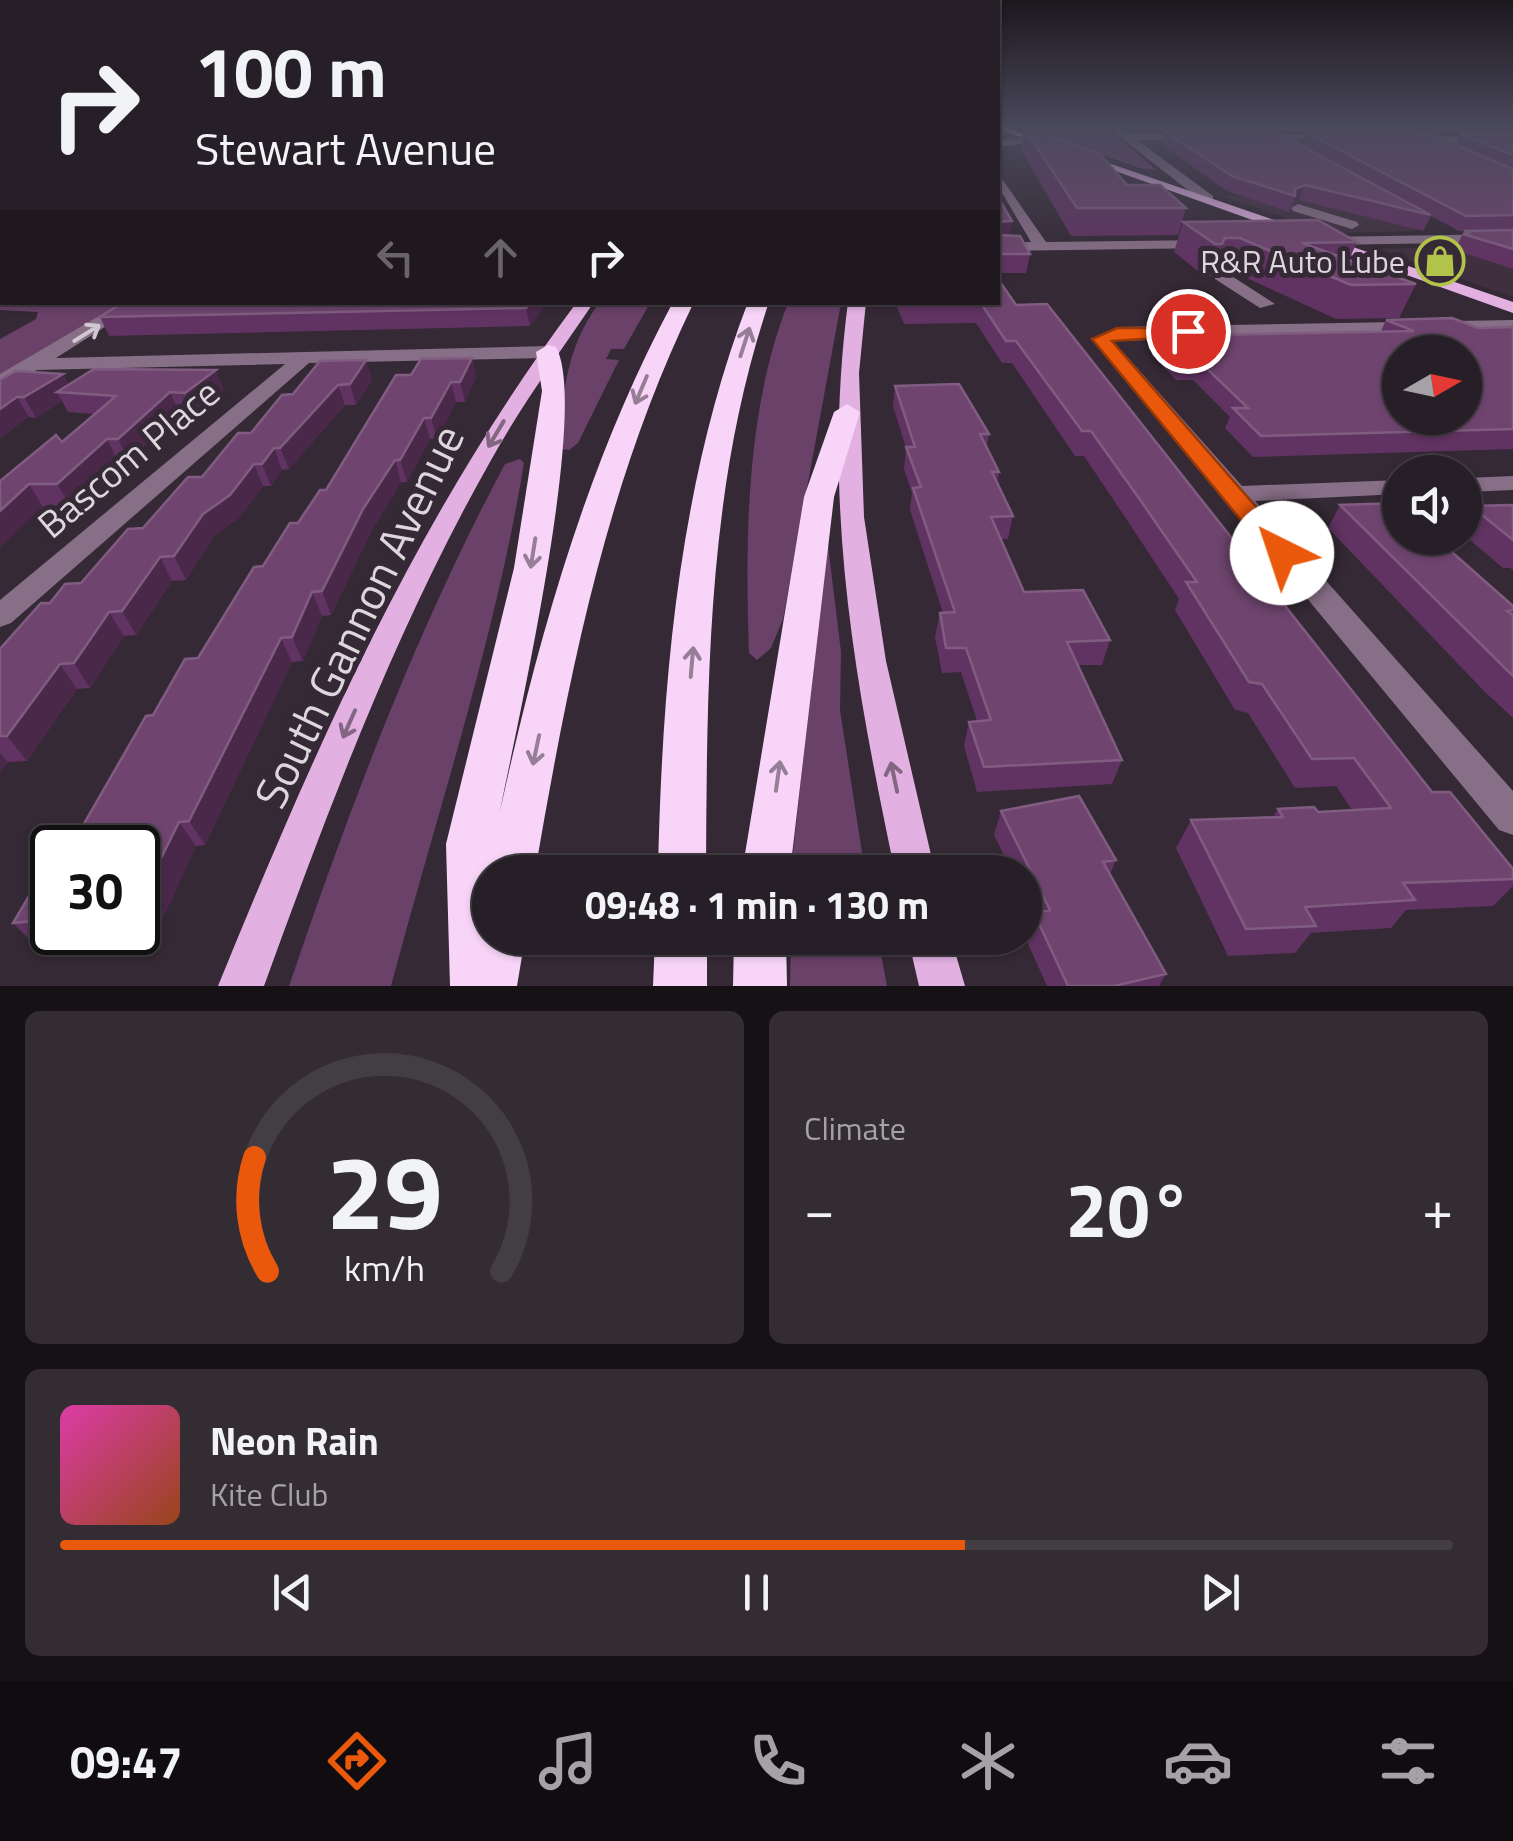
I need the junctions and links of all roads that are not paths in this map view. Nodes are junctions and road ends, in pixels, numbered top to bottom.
1 (1127, 171) edge
2 (1170, 171) edge
3 (1000, 181) edge
4 (1193, 194) junction
5 (1208, 199) junction
6 (1298, 208) edge
7 (1320, 208) edge
8 (1278, 210) edge
9 (1419, 219) edge
10 (1222, 224) edge
11 (1324, 233) junction
12 (1513, 238) edge
13 (1455, 239) junction
14 (1277, 242) edge
15 (1226, 243) edge
16 (1169, 244) junction
17 (1042, 247) junction
18 (1000, 248) edge
19 (1266, 304) dead end
20 (131, 305) edge
21 (584, 305) edge
22 (683, 305) edge
23 (759, 305) edge
24 (857, 305) edge
25 (1513, 308) edge
26 (1513, 325) edge
27 (548, 352) junction
28 (304, 358) junction
29 (38, 364) junction
30 (0, 383) edge
31 (847, 412) junction
32 (1513, 483) edge
33 (1482, 484) edge
34 (1382, 489) edge
35 (1231, 494) junction
36 (0, 616) edge
37 (1513, 818) edge
38 (515, 855) edge
39 (683, 855) edge
40 (768, 855) edge
41 (912, 855) edge
42 (496, 955) edge
43 (681, 955) edge
44 (760, 955) edge
45 (934, 955) edge
46 (241, 986) edge
47 (477, 986) edge
48 (490, 986) edge
49 (680, 986) edge
50 (760, 986) edge
51 (942, 986) edge

1 - 4 main road
2 - 5 street
3 - 17 street
4 - 5 main road
4 - 10 street
5 - 11 main road
6 - 7 street
8 - 11 street
9 - 13 street
11 - 13 street
11 - 14 street
11 - 25 main road
12 - 13 street
15 - 16 street
16 - 17 street
16 - 19 street
17 - 18 street
29 -> 20 street
21 - 27 main road, South Gannon Avenue
22 -> 38 highway
39 -> 23 highway
24 - 31 main road
26 - 35 street
27 - 28 street
27 -> 46 main road, South Gannon Avenue
27 -> 47 highway
28 - 29 street
28 - 36 street, Bascom Place
29 - 30 street
40 -> 31 highway
41 -> 31 main road
32 - 33 street
34 - 35 street
35 - 37 street
42 - 48 highway
43 - 49 highway
44 - 50 highway
45 - 51 main road

